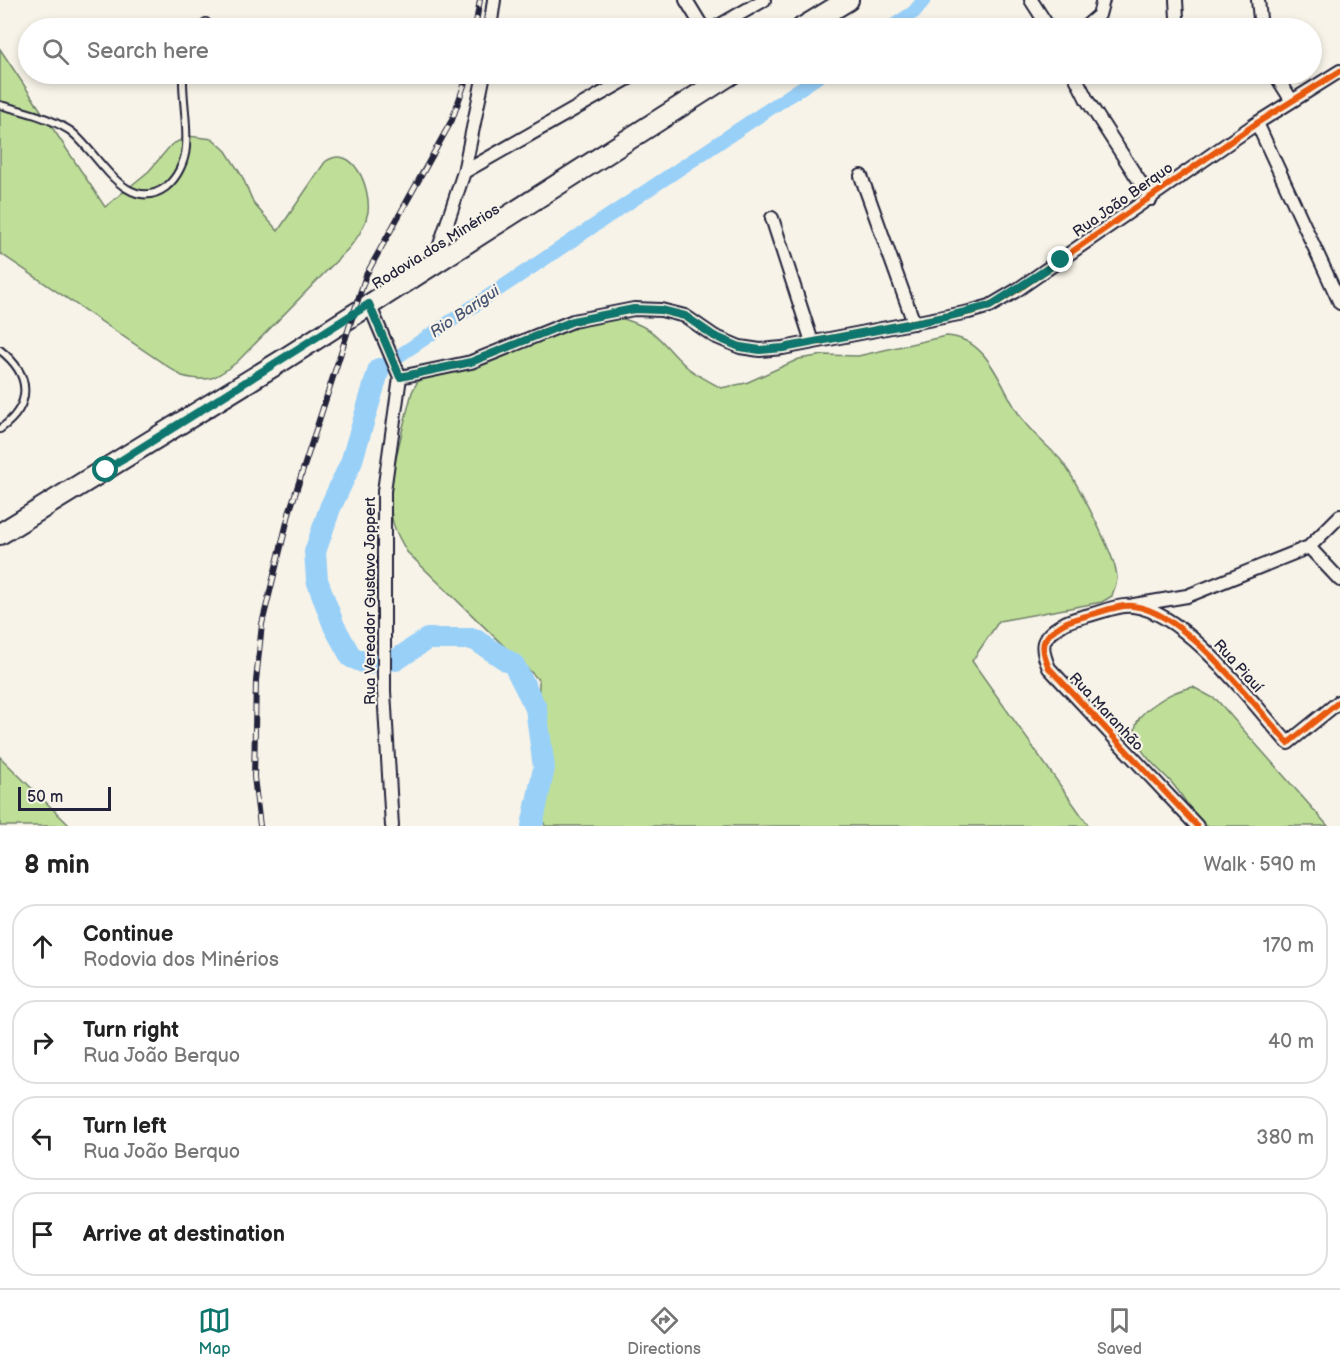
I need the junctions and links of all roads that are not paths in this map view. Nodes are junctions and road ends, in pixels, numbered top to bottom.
1 (494, 0) edge
2 (686, 0) edge
3 (764, 0) edge
4 (848, 0) edge
5 (1031, 0) edge
6 (1103, 0) edge
7 (1176, 0) edge
8 (1258, 0) edge
9 (491, 18) edge
10 (697, 18) edge
11 (732, 18) edge
12 (818, 18) edge
13 (1043, 18) edge
14 (1096, 18) edge
15 (1177, 18) dead end
16 (1260, 18) edge
17 (1340, 70) edge
18 (1322, 82) edge
19 (183, 84) edge
20 (482, 84) edge
21 (618, 84) edge
22 (714, 84) edge
23 (1079, 84) edge
24 (1281, 84) edge
25 (1318, 84) edge
26 (1292, 101) junction
27 (0, 105) edge
28 (1257, 123) junction
29 (464, 172) junction
30 (861, 176) dead end
31 (1151, 199) junction
32 (772, 218) dead end
33 (433, 265) junction
34 (1340, 303) edge
35 (369, 304) junction
36 (914, 323) junction
37 (812, 342) junction
38 (0, 351) edge
39 (400, 377) junction
40 (0, 429) edge
41 (1340, 516) edge
42 (0, 534) edge
43 (1309, 547) junction
44 (1340, 580) edge
45 (1132, 606) junction
46 (1340, 701) edge
47 (392, 826) edge
48 (1197, 826) edge

1 - 9 street
2 - 10 street
3 - 11 street
4 - 12 main road
5 - 13 street
6 - 14 street
7 - 15 street
8 - 16 street
17 - 18 street, Rua João Berquo
19 - 27 lane
20 - 29 street
21 - 29 street
22 - 33 main road, Rodovia dos Minérios
23 - 31 street
24 - 26 street
25 - 26 street, Rua João Berquo
26 - 28 street, Rua João Berquo
28 - 31 street, Rua João Berquo
28 - 34 street
29 - 33 street
30 - 36 street
31 - 36 street, Rua João Berquo
32 - 37 street
33 - 35 main road, Rodovia dos Minérios
35 - 39 street
35 - 42 main road, Rodovia dos Minérios
36 - 37 street, Rua João Berquo
37 - 39 street, Rua João Berquo
38 - 40 lane
39 - 47 street, Rua Vereador Gustavo Joppert
41 - 43 street
43 - 44 street
43 - 45 street
45 - 46 street, Rua Piauí
45 - 48 street, Rua Maranhão

